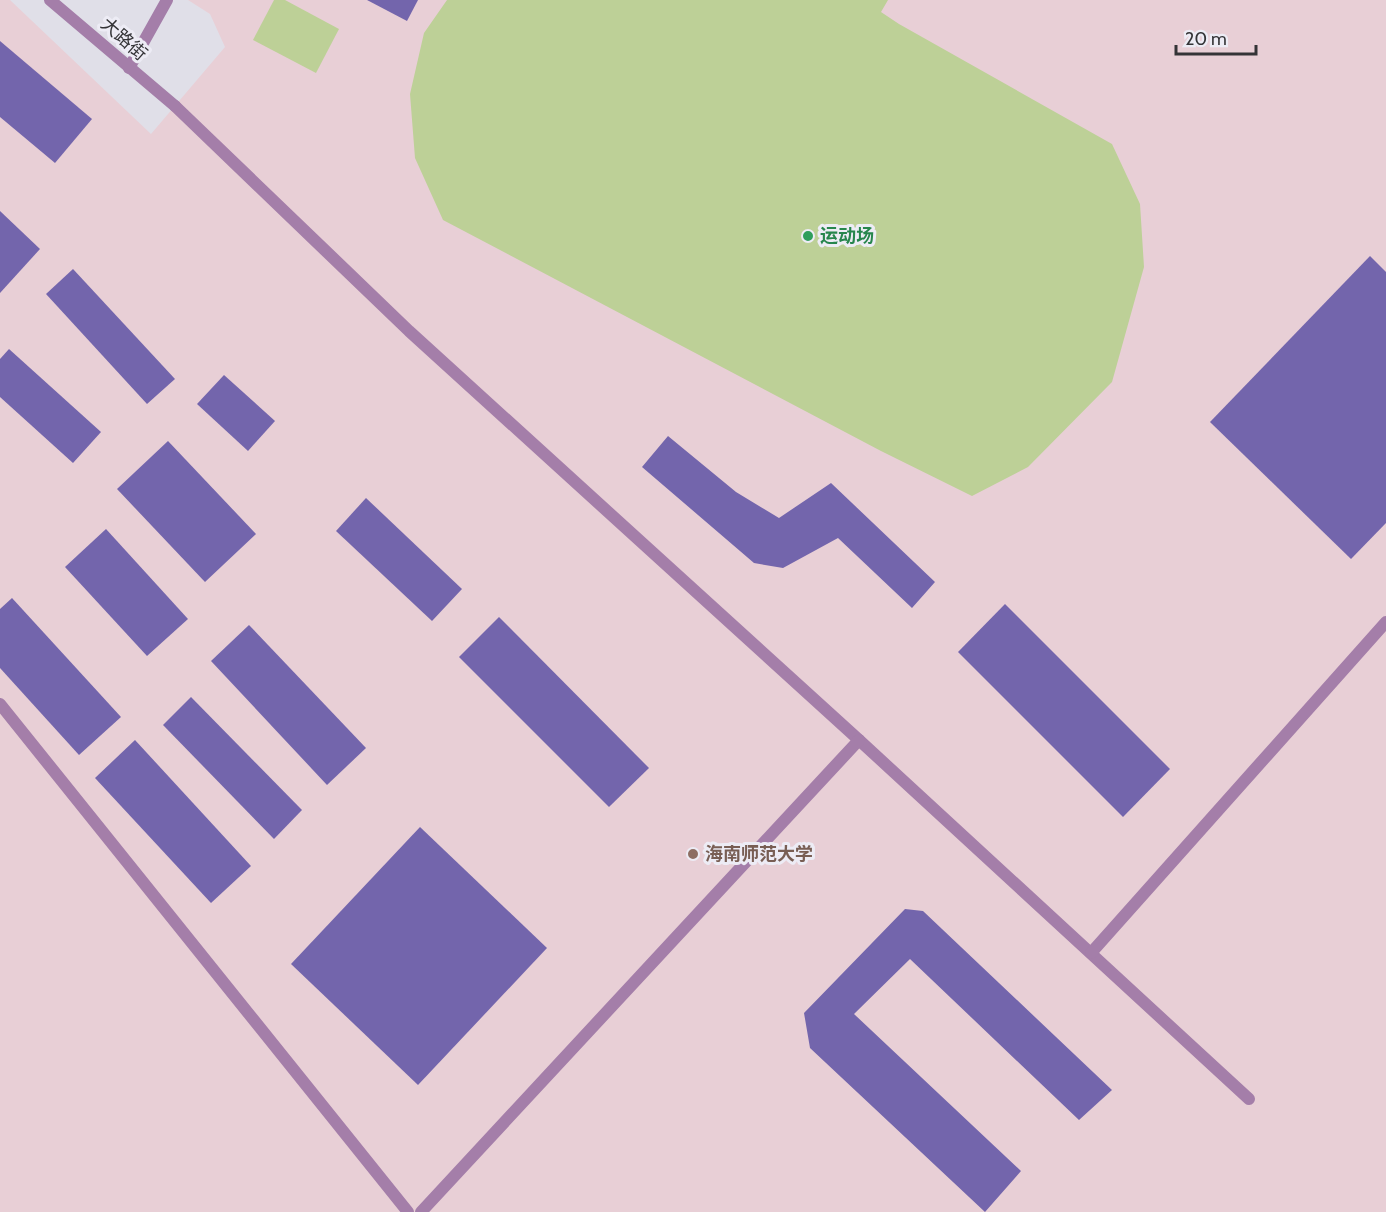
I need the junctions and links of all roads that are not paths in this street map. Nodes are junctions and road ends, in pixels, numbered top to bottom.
1 (50, 0) edge
2 (167, 0) edge
3 (129, 68) junction
4 (1386, 622) edge
5 (0, 704) edge
6 (859, 740) junction
7 (1091, 953) junction
8 (1249, 1099) dead end
9 (408, 1212) edge
10 (421, 1212) edge

1 - 3 street, 大路街
2 - 3 street
3 - 6 street, 大路街
4 - 7 street
5 - 9 street
6 - 7 street, 大路街
6 - 10 street
7 - 8 street, 大路街

